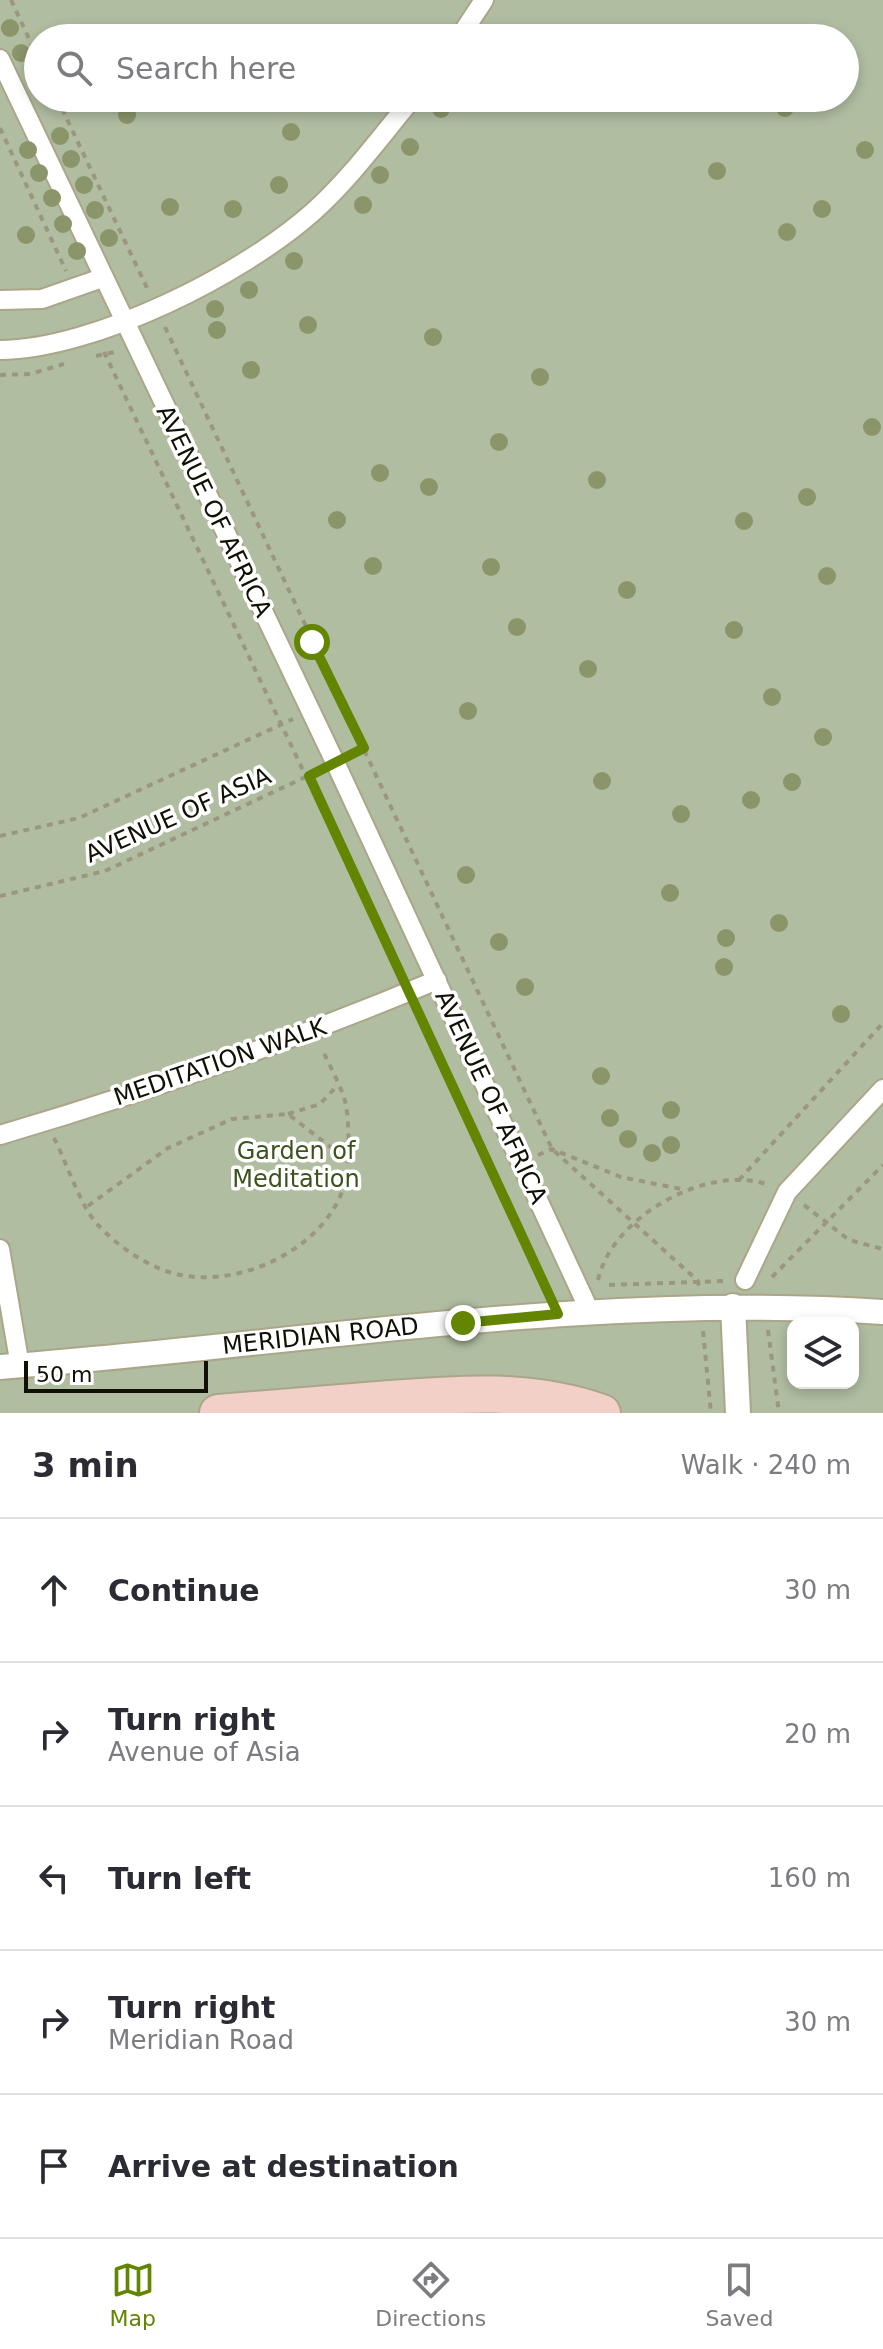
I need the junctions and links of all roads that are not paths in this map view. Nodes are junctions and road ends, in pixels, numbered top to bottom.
1 (484, 0) edge
2 (468, 24) edge
3 (0, 59) edge
4 (24, 111) edge
5 (25, 112) edge
6 (401, 112) edge
7 (102, 278) junction
8 (0, 300) edge
9 (123, 323) junction
10 (0, 350) edge
11 (437, 980) junction
12 (883, 1089) edge
13 (0, 1135) edge
14 (0, 1249) edge
15 (745, 1280) dead end
16 (733, 1306) junction
17 (590, 1312) junction
18 (883, 1312) edge
19 (10, 1366) edge
20 (600, 1412) edge
21 (218, 1413) edge
22 (738, 1413) edge

1 - 2 street
3 - 4 street, AVENUE OF AFRICA
5 - 7 street, AVENUE OF AFRICA
6 - 9 street
7 - 8 street
7 - 9 street, AVENUE OF AFRICA
9 - 10 street
9 - 11 street, AVENUE OF AFRICA
11 - 13 street, MEDITATION WALK
11 - 17 street, AVENUE OF AFRICA
12 - 15 street
14 - 19 street
16 - 17 street, MERIDIAN ROAD
16 - 18 street, MERIDIAN ROAD
16 - 22 street
17 - 19 street, MERIDIAN ROAD
20 - 21 main road

